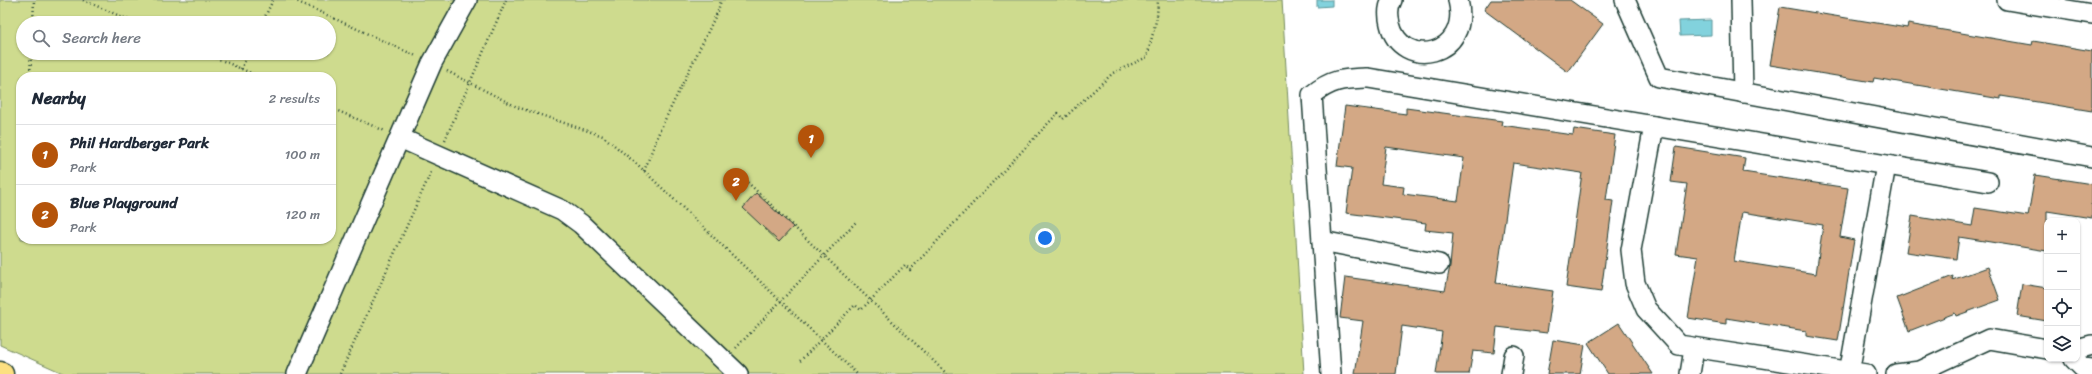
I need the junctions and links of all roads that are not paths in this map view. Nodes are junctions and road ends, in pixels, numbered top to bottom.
1 (467, 0) edge
2 (1392, 0) edge
3 (1458, 0) edge
4 (1625, 0) edge
5 (1741, 0) edge
6 (2008, 0) edge
7 (2092, 14) edge
8 (1743, 93) junction
9 (1654, 126) junction
10 (400, 138) junction
11 (2092, 157) edge
12 (1886, 165) junction
13 (1988, 182) dead end
14 (1322, 241) junction
15 (1439, 264) dead end
16 (2092, 345) edge
17 (1694, 348) junction
18 (2044, 348) edge
19 (2080, 348) edge
20 (2077, 362) edge
21 (2092, 369) edge
22 (1920, 372) edge
23 (1858, 373) edge
24 (297, 374) edge
25 (738, 374) edge
26 (1331, 374) edge
27 (1690, 374) edge
28 (1896, 374) edge

1 - 10 lane
2 - 3 lane
4 - 8 lane
5 - 8 lane
6 - 7 lane
8 - 11 lane
9 - 12 lane
9 - 14 lane
9 - 17 lane
10 - 24 lane
10 - 25 lane
12 - 13 lane
12 - 23 lane
14 - 15 lane
14 - 26 lane
16 - 19 lane
17 - 23 lane
17 - 27 lane
18 - 22 lane
20 - 21 lane
22 - 28 lane

